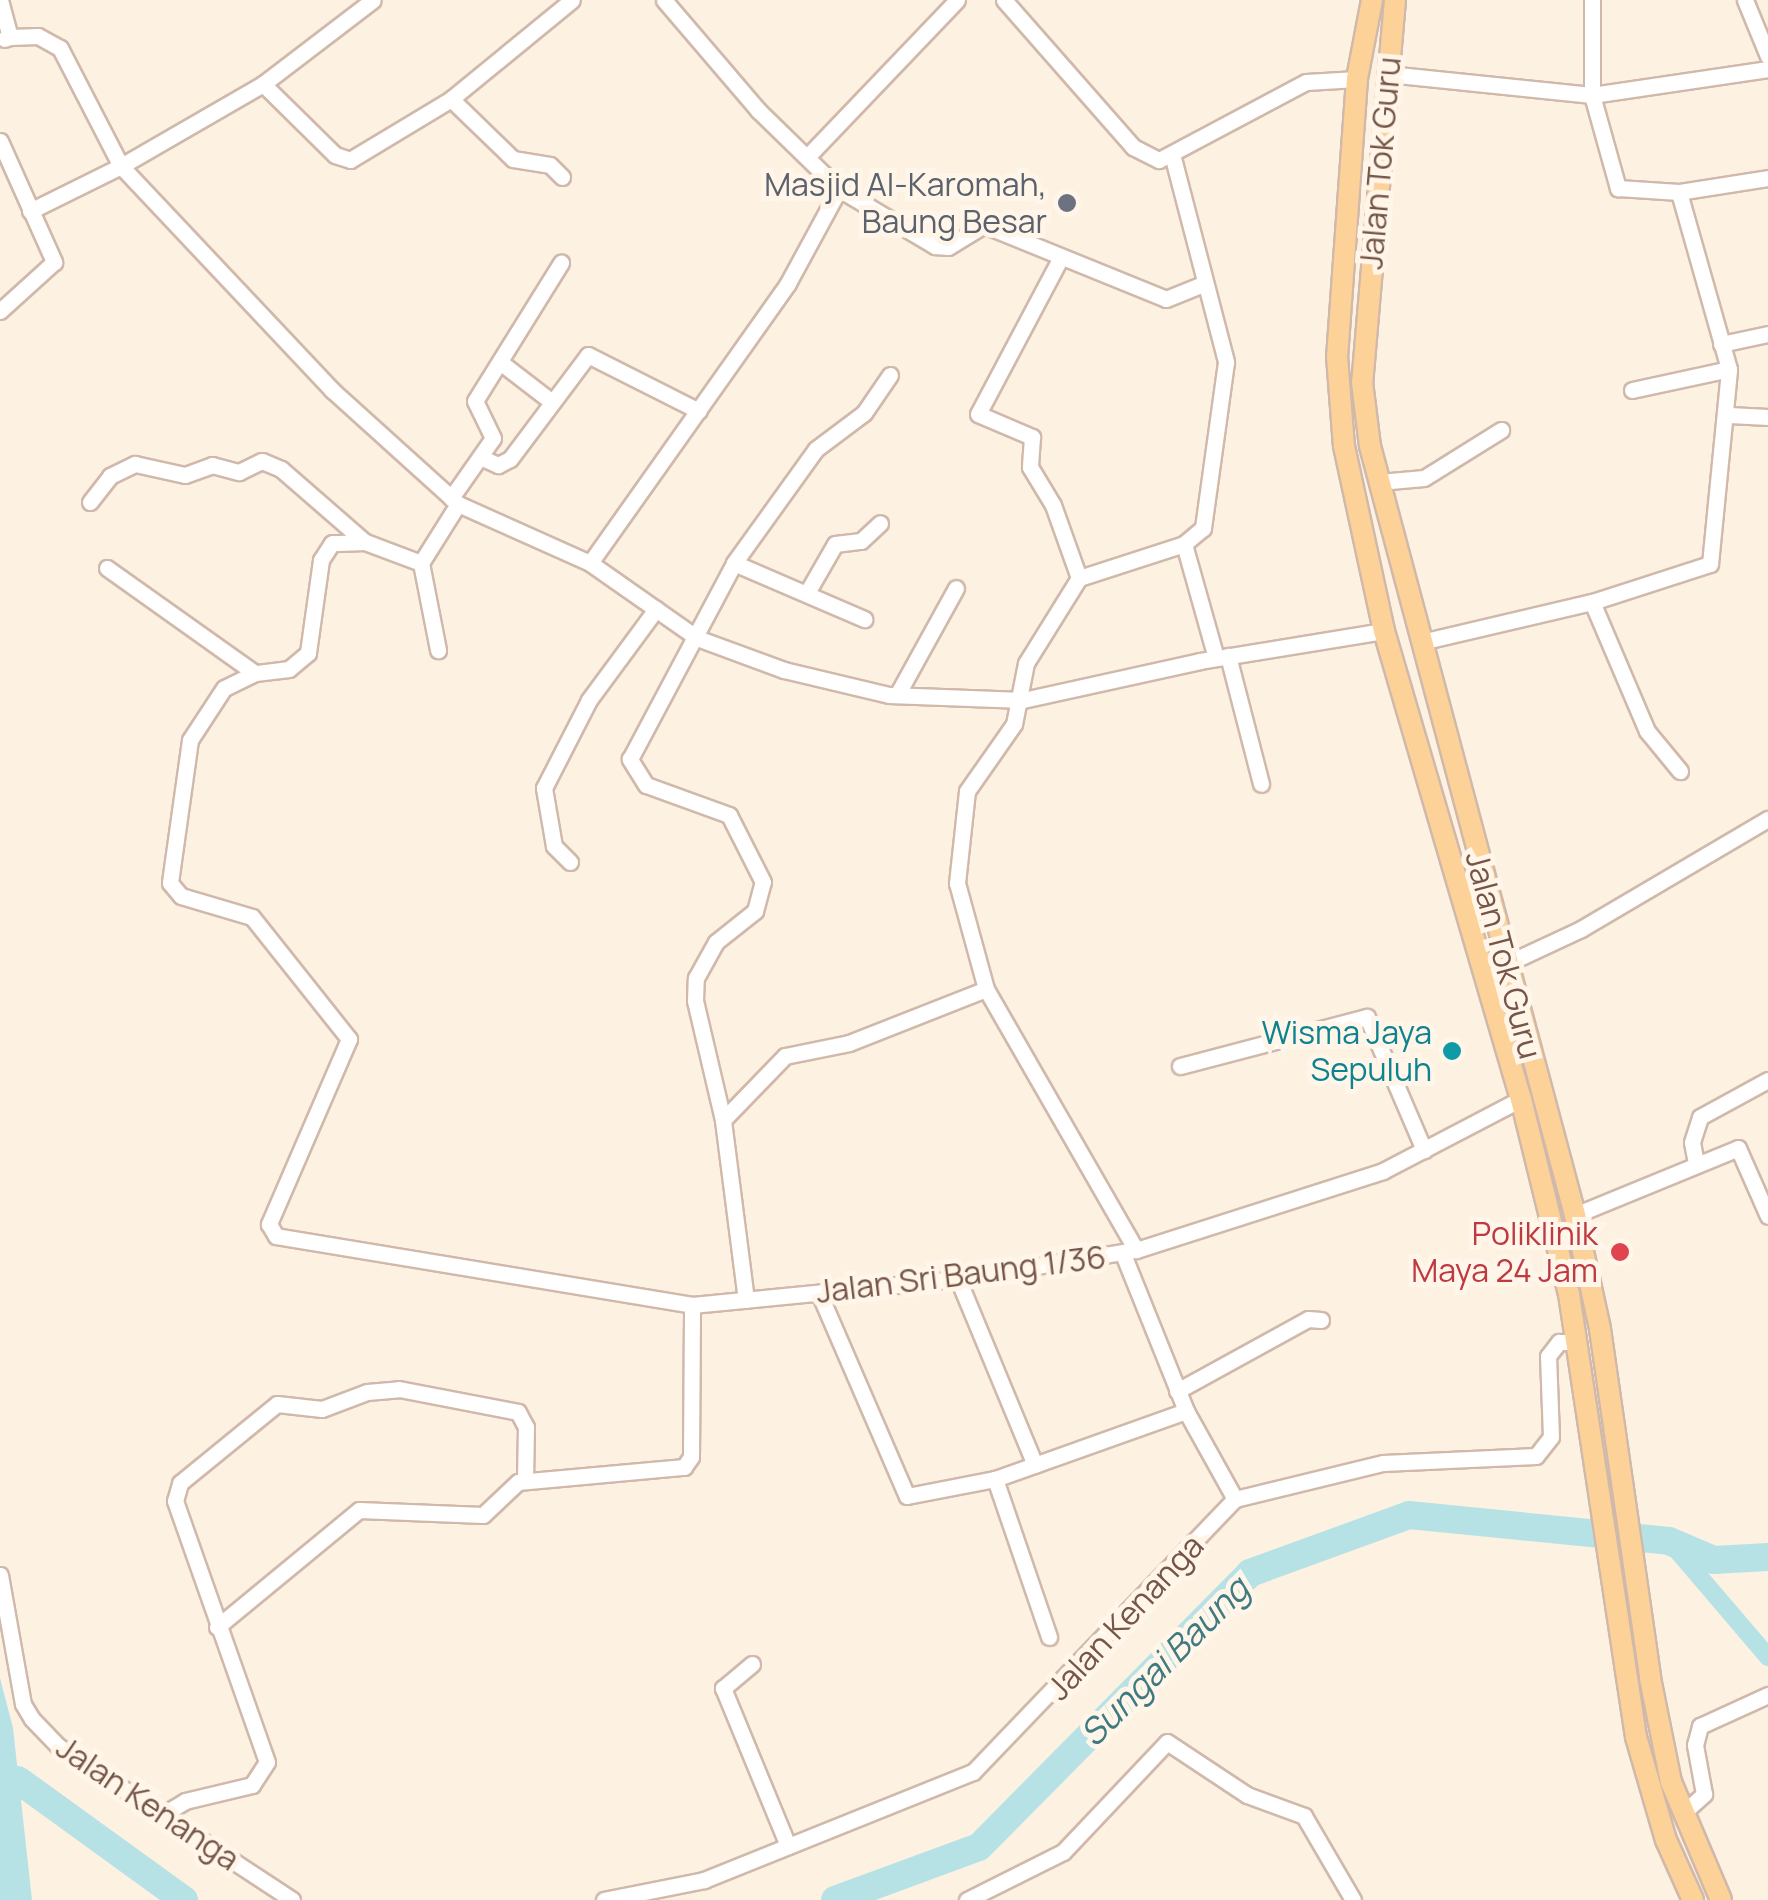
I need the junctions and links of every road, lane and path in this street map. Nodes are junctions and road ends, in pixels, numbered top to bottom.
1 (0, 0) edge
2 (373, 0) edge
3 (572, 0) edge
4 (664, 0) edge
5 (957, 0) edge
6 (1004, 0) edge
7 (1372, 0) edge
8 (1395, 0) edge
9 (1592, 0) edge
10 (1745, 0) edge
11 (5, 39) edge
12 (1768, 56) edge
13 (1768, 70) edge
14 (1388, 74) junction
15 (1358, 79) junction
16 (262, 84) junction
17 (1592, 95) junction
18 (450, 99) junction
19 (0, 141) edge
20 (808, 157) junction
21 (1173, 158) junction
22 (121, 166) junction
23 (562, 177) dead end
24 (1768, 178) edge
25 (839, 189) junction
26 (1679, 192) junction
27 (30, 211) junction
28 (1060, 259) junction
29 (561, 264) dead end
30 (1203, 284) junction
31 (0, 311) edge
32 (1768, 334) edge
33 (1722, 344) junction
34 (500, 362) junction
35 (1729, 369) junction
36 (890, 375) dead end
37 (1632, 390) dead end
38 (552, 402) junction
39 (699, 411) junction
40 (1729, 414) junction
41 (1768, 417) edge
42 (1500, 430) dead end
43 (480, 457) junction
44 (1379, 482) junction
45 (454, 501) junction
46 (90, 502) dead end
47 (880, 523) dead end
48 (365, 542) junction
49 (1184, 544) junction
50 (421, 563) junction
51 (590, 563) junction
52 (734, 563) junction
53 (107, 568) dead end
54 (1079, 578) junction
55 (956, 588) dead end
56 (808, 591) junction
57 (1592, 602) junction
58 (656, 609) junction
59 (864, 619) dead end
60 (1384, 631) junction
61 (697, 638) junction
62 (1421, 642) junction
63 (438, 650) dead end
64 (1222, 657) junction
65 (255, 673) junction
66 (1432, 689) junction
67 (897, 696) junction
68 (1404, 696) junction
69 (1023, 700) junction
70 (1680, 772) dead end
71 (1260, 784) dead end
72 (1768, 820) edge
73 (570, 862) dead end
74 (1506, 964) junction
75 (986, 989) junction
76 (1180, 1066) dead end
77 (1768, 1080) edge
78 (1521, 1099) junction
79 (723, 1120) junction
80 (1424, 1150) junction
81 (1696, 1163) junction
82 (1575, 1216) junction
83 (1768, 1216) edge
84 (1129, 1252) junction
85 (958, 1279) junction
86 (819, 1293) junction
87 (746, 1300) junction
88 (692, 1305) junction
89 (1320, 1320) dead end
90 (1578, 1342) junction
91 (1176, 1391) junction
92 (1186, 1411) junction
93 (1034, 1465) junction
94 (995, 1478) junction
95 (526, 1480) junction
96 (1236, 1499) junction
97 (0, 1574) edge
98 (217, 1628) junction
99 (1049, 1638) dead end
100 (752, 1664) dead end
101 (1767, 1697) edge
102 (1682, 1814) junction
103 (162, 1815) junction
104 (788, 1846) junction
105 (292, 1900) edge
106 (604, 1900) edge
107 (967, 1900) edge
108 (1353, 1900) edge
109 (1692, 1900) edge
110 (1721, 1900) edge

1 - 11 street
2 - 16 street
3 - 18 street
4 - 20 street
5 - 20 street
6 - 21 street
7 - 15 main road, Jalan Tok Guru
8 - 14 main road, Jalan Tok Guru
9 - 17 street
10 - 12 street
11 - 22 street
13 - 17 street
14 - 17 street
14 - 44 main road, Jalan Tok Guru
15 - 21 street
15 - 60 main road, Jalan Tok Guru
16 - 18 street
16 - 22 street
17 - 26 street
18 - 23 street
19 - 27 street
20 - 25 street
21 - 30 street
22 - 27 street
22 - 45 street
24 - 26 street
25 - 28 street
25 - 39 street
26 - 33 street
27 - 31 street
28 - 30 street
28 - 54 street
29 - 34 street
30 - 49 street
32 - 33 street
33 - 35 street
34 - 38 street
34 - 43 street
35 - 37 street
35 - 40 street
36 - 52 street
38 - 39 street
38 - 43 street
39 - 51 street
40 - 41 street
40 - 57 street
42 - 44 street
43 - 45 street
44 - 62 main road, Jalan Tok Guru
45 - 50 street
45 - 51 street
46 - 48 street
47 - 56 street
48 - 50 street
48 - 65 street
49 - 54 street
49 - 64 street
50 - 63 street
51 - 58 street
52 - 56 street
52 - 61 street
53 - 65 street
54 - 69 street
55 - 67 street
56 - 59 street
57 - 62 street
57 - 70 street
58 - 61 street
58 - 73 street
60 - 64 street
60 - 68 main road, Jalan Tok Guru
61 - 67 street
61 - 79 street
62 - 66 main road, Jalan Tok Guru
64 - 69 street
64 - 71 street
65 - 88 street, Jalan Sri Baung 1/36
66 - 68 main road
66 - 74 main road, Jalan Tok Guru
67 - 69 street
68 - 78 main road, Jalan Tok Guru
69 - 75 street
72 - 74 street
74 - 82 main road, Jalan Tok Guru
75 - 79 street
75 - 84 street
76 - 80 street
77 - 81 street
78 - 80 street, Jalan Sri Baung 1/36
78 - 90 main road, Jalan Tok Guru
79 - 87 street
80 - 84 street, Jalan Sri Baung 1/36
81 - 82 street
81 - 83 street
82 - 102 main road, Jalan Tok Guru
84 - 85 street, Jalan Sri Baung 1/36
84 - 91 street
85 - 86 street, Jalan Sri Baung 1/36
85 - 93 street
86 - 87 street, Jalan Sri Baung 1/36
86 - 94 street
87 - 88 street, Jalan Sri Baung 1/36
88 - 95 street
89 - 91 street
90 - 96 street
90 - 109 main road, Jalan Tok Guru
91 - 92 street
92 - 93 street
92 - 96 street
93 - 94 street
94 - 99 street
95 - 98 street
95 - 98 street
96 - 104 street, Jalan Kenanga
97 - 103 street, Jalan Kenanga
98 - 103 street
100 - 104 street
101 - 102 street
102 - 110 main road, Jalan Tok Guru
103 - 105 street, Jalan Kenanga
104 - 106 street, Jalan Kenanga
107 - 108 street

